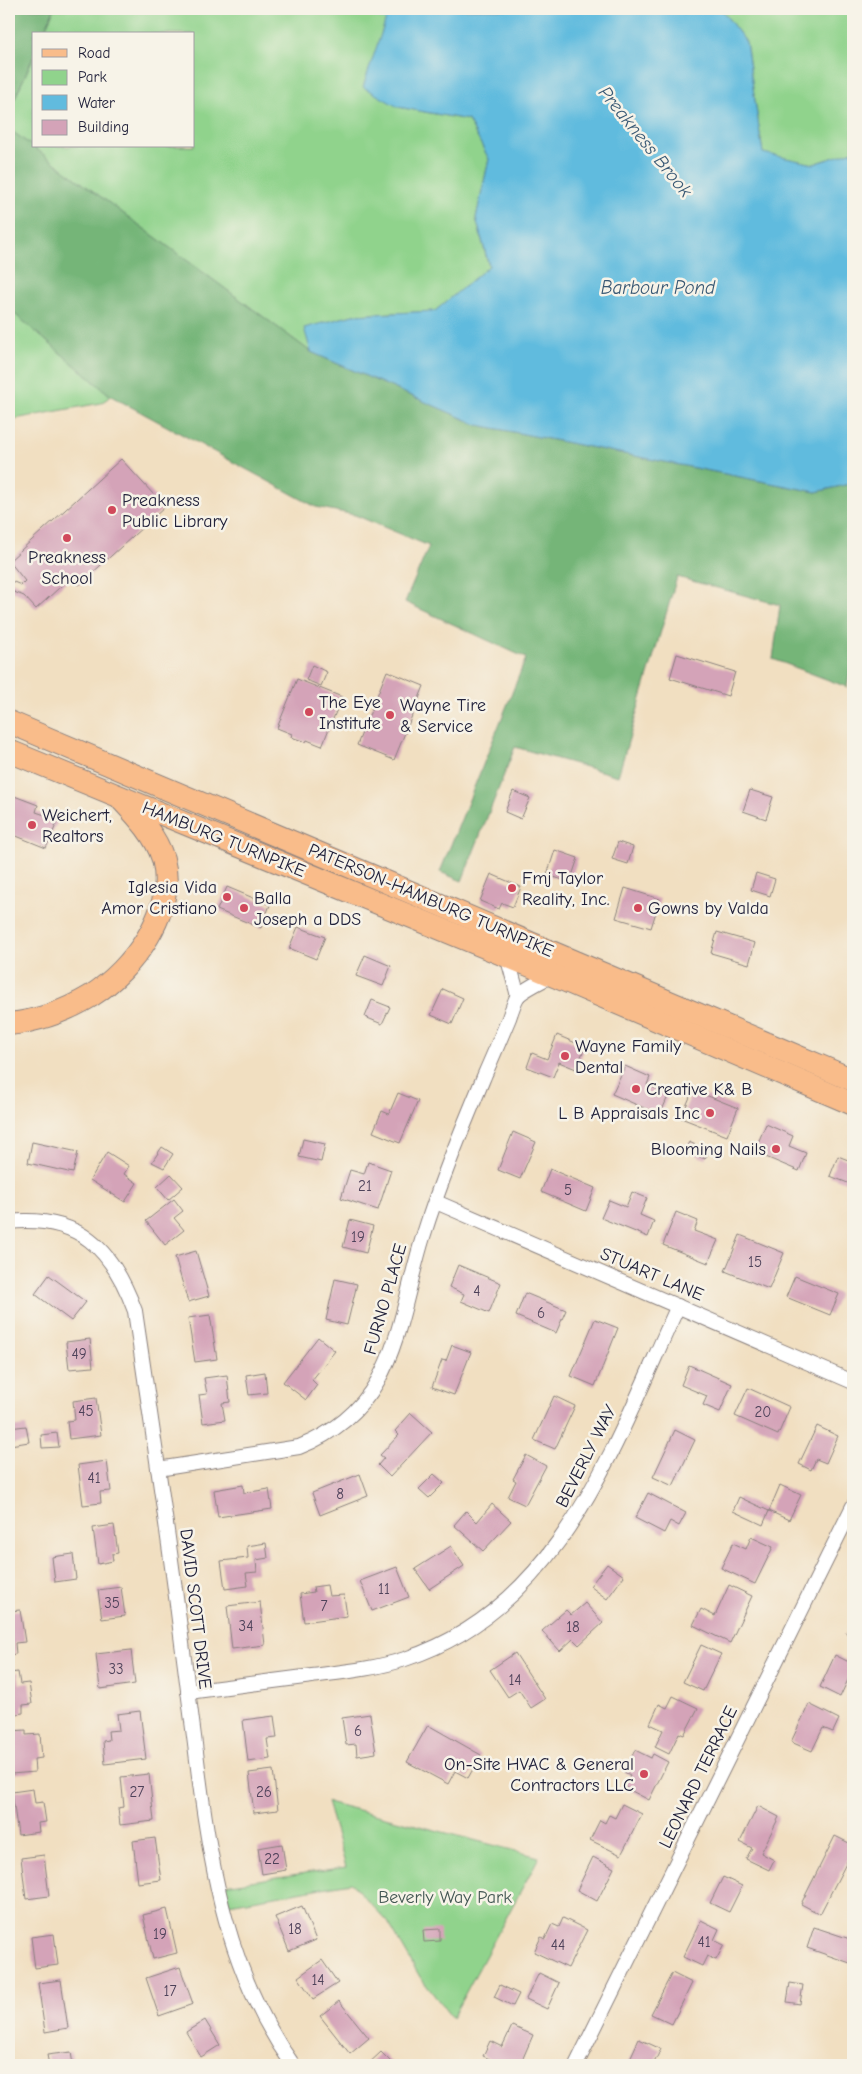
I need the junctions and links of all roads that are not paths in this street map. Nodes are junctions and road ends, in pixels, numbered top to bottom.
1 (9, 722) edge
2 (9, 751) edge
3 (120, 797) junction
4 (507, 956) junction
5 (552, 975) junction
6 (518, 996) junction
7 (9, 1024) edge
8 (853, 1080) edge
9 (853, 1104) edge
10 (436, 1202) junction
11 (9, 1222) edge
12 (678, 1306) junction
13 (853, 1382) edge
14 (158, 1469) junction
15 (853, 1506) edge
16 (188, 1692) junction
17 (293, 2065) edge
18 (576, 2065) edge

1 - 8 main road, PATERSON-HAMBURG TURNPIKE
2 - 3 main road, HAMBURG TURNPIKE
3 - 4 main road, HAMBURG TURNPIKE
3 - 7 main road
4 - 5 main road, HAMBURG TURNPIKE
4 - 6 street
5 - 6 street
5 - 9 main road, HAMBURG TURNPIKE
6 - 10 street, FURNO PLACE
10 - 12 street, STUART LANE
10 - 14 street, FURNO PLACE
11 - 14 street, DAVID SCOTT DRIVE
12 - 13 street, STUART LANE
12 - 16 street, BEVERLY WAY
14 - 16 street, DAVID SCOTT DRIVE
15 - 18 street, LEONARD TERRACE
16 - 17 street, DAVID SCOTT DRIVE

